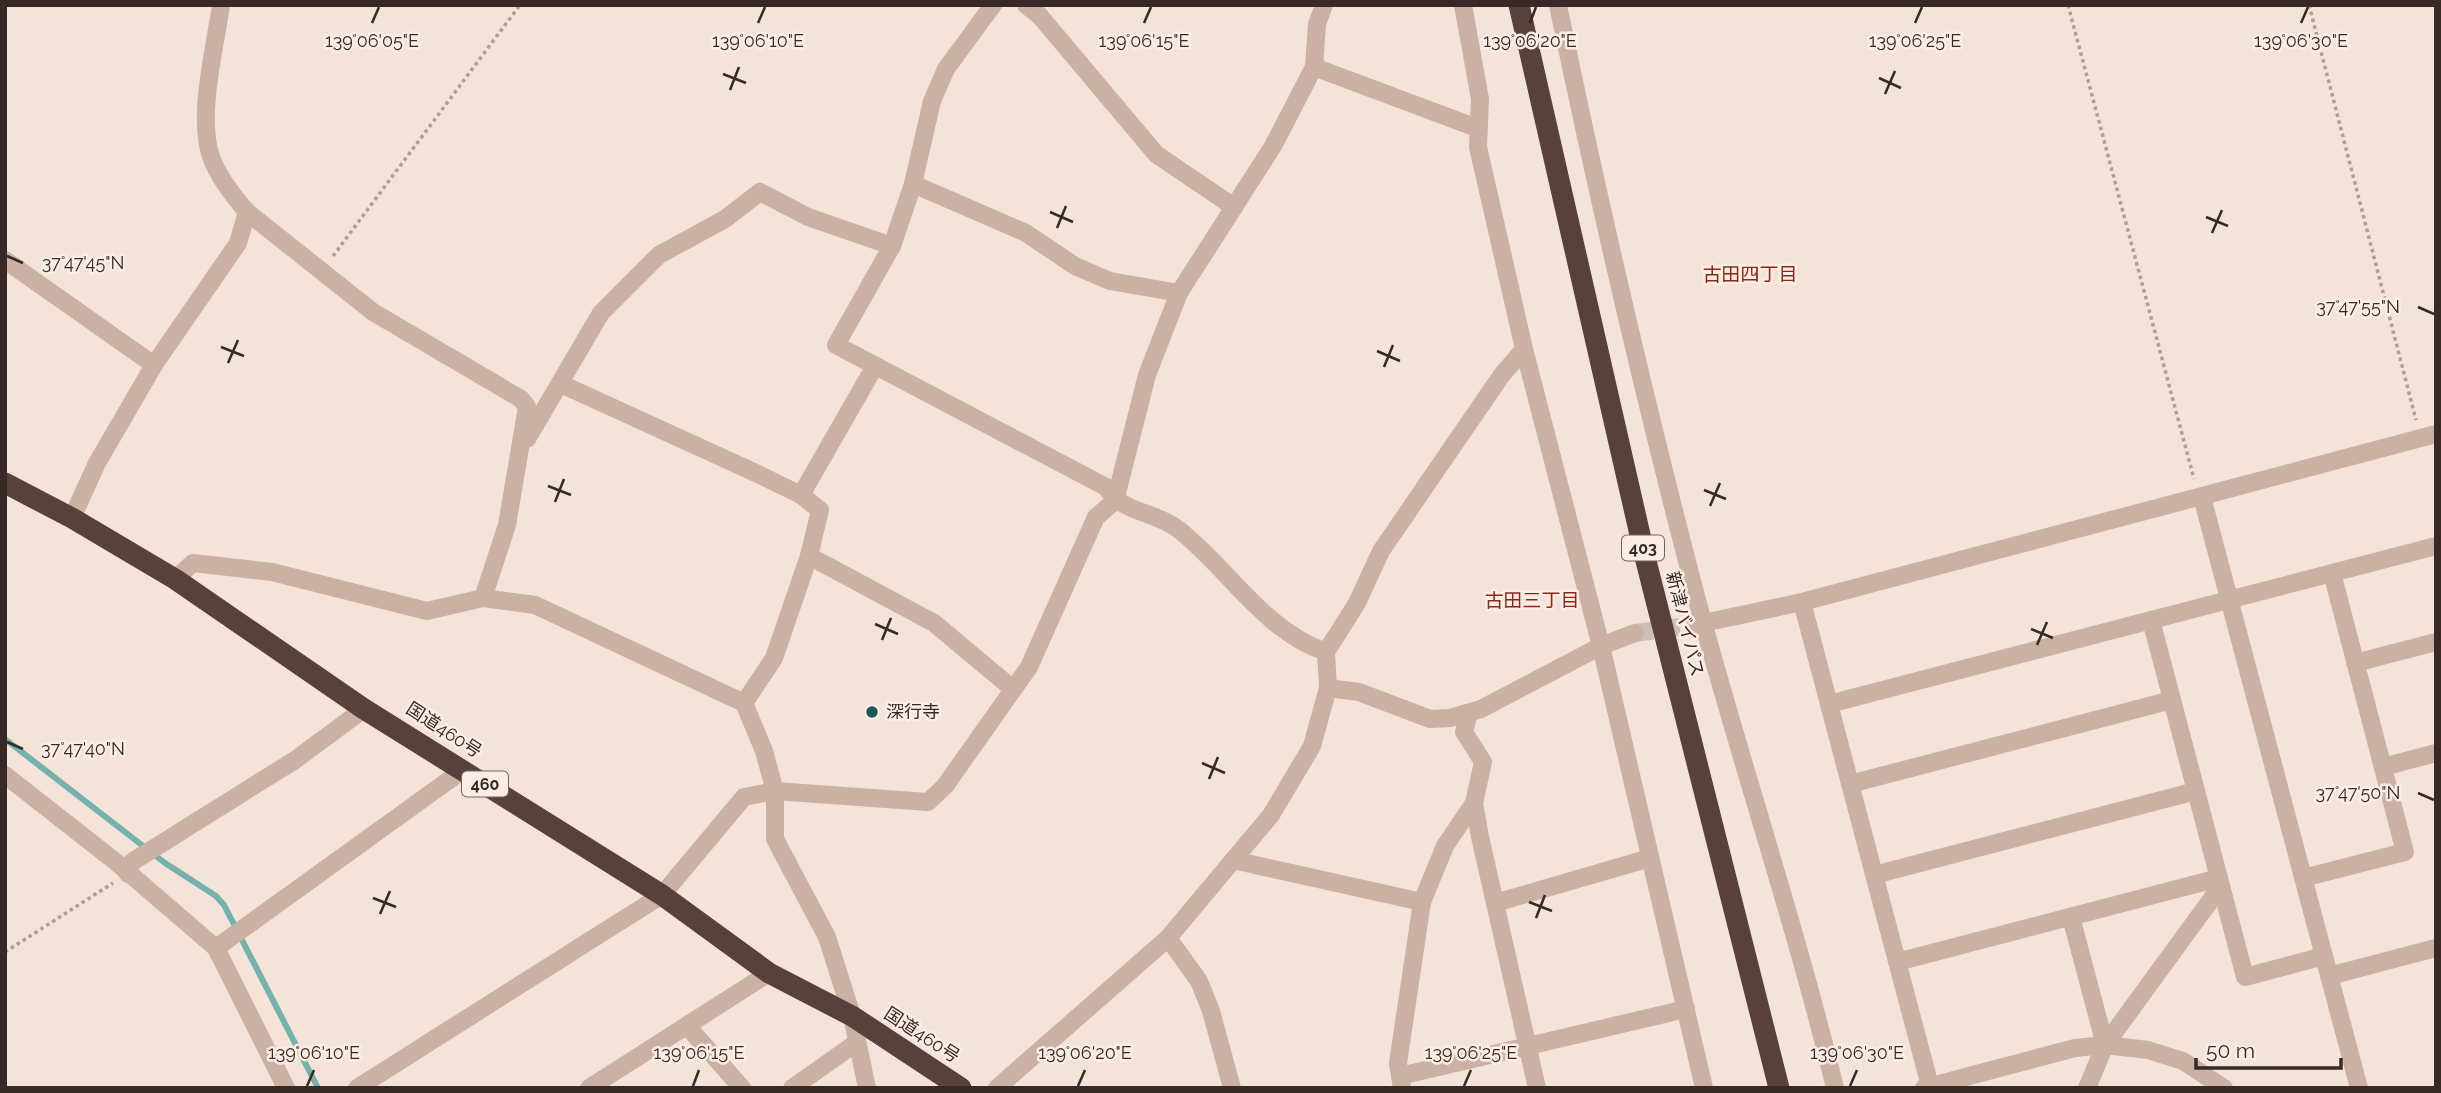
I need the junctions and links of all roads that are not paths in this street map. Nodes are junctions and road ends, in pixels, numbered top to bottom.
1 (221, 5) edge
2 (993, 5) edge
3 (1026, 5) edge
4 (1324, 5) edge
5 (1463, 5) edge
6 (1519, 5) edge
7 (1558, 5) edge
8 (1314, 67) junction
9 (1477, 128) junction
10 (913, 184) junction
11 (1234, 206) junction
12 (247, 212) junction
13 (892, 246) junction
14 (5, 260) edge
15 (1179, 293) junction
16 (1524, 349) junction
17 (154, 365) junction
18 (875, 366) junction
19 (561, 384) junction
20 (2428, 436) edge
21 (523, 446) junction
22 (5, 484) edge
23 (801, 495) junction
24 (2202, 497) junction
25 (1115, 501) junction
26 (72, 518) junction
27 (2436, 546) edge
28 (809, 556) junction
29 (2332, 573) junction
30 (175, 579) junction
31 (483, 598) junction
32 (2230, 600) junction
33 (1802, 602) junction
34 (2151, 620) junction
35 (1699, 623) junction
36 (1634, 634) tunnel mouth
37 (2436, 642) edge
38 (1601, 646) junction
39 (1326, 652) junction
40 (2356, 663) junction
41 (1328, 688) junction
42 (1013, 689) junction
43 (2172, 700) junction
44 (744, 703) junction
45 (1829, 704) junction
46 (365, 709) junction
47 (1469, 713) junction
48 (2436, 753) edge
49 (2383, 767) junction
50 (464, 770) junction
51 (5, 775) edge
52 (1850, 784) junction
53 (775, 791) junction
54 (2196, 791) junction
55 (1474, 803) junction
56 (1650, 858) junction
57 (1233, 860) junction
58 (128, 874) junction
59 (1874, 875) junction
60 (2303, 878) junction
61 (2220, 882) junction
62 (662, 895) junction
63 (1422, 902) junction
64 (1495, 903) junction
65 (2071, 917) junction
66 (1168, 938) junction
67 (216, 948) junction
68 (2435, 950) edge
69 (2324, 957) junction
70 (1897, 962) junction
71 (769, 973) junction
72 (2329, 976) junction
73 (1686, 1009) junction
74 (852, 1016) junction
75 (687, 1026) junction
76 (856, 1043) junction
77 (1528, 1044) junction
78 (2105, 1045) junction
79 (1401, 1082) edge
80 (1927, 1087) edge
81 (286, 1088) edge
82 (357, 1088) edge
83 (589, 1088) edge
84 (742, 1088) edge
85 (792, 1088) edge
86 (866, 1088) edge
87 (961, 1088) edge
88 (997, 1088) edge
89 (1232, 1088) edge
90 (1537, 1088) edge
91 (1704, 1088) edge
92 (1779, 1088) edge
93 (1835, 1088) edge
94 (2087, 1088) edge
95 (2224, 1088) edge
96 (2358, 1088) edge

1 - 12 street
2 - 10 street
3 - 11 street
4 - 8 street
5 - 9 street
6 - 92 highway, 新津バイパス / 403
7 - 35 street
8 - 9 street
8 - 11 street
9 - 16 street
10 - 13 street
10 - 15 street
11 - 15 street
12 - 17 street
12 - 21 street
13 - 18 street
13 - 19 street
14 - 17 street
15 - 25 street
16 - 38 street
16 - 39 street
17 - 26 street
18 - 23 street
18 - 25 street
19 - 21 street
19 - 23 street
20 - 24 street
21 - 31 street
22 - 26 highway, 国道460号 / 460
23 - 28 street
24 - 32 street
24 - 33 street
25 - 39 street
25 - 42 street
26 - 30 highway, 国道460号 / 460
27 - 29 street
28 - 42 street
28 - 44 street
29 - 32 street
29 - 40 street
30 - 31 street
30 - 46 highway, 国道460号 / 460
31 - 44 street
32 - 34 street
32 - 60 street
33 - 35 street
33 - 45 street
34 - 43 street
34 - 45 street
35 - 93 street
36 - 38 street
37 - 40 street
38 - 47 street
38 - 56 street
39 - 41 street
40 - 49 street
41 - 47 street
41 - 57 street
42 - 53 street
43 - 52 street
43 - 54 street
44 - 53 street
45 - 52 street
46 - 50 highway, 国道460号 / 460
46 - 58 street
47 - 55 street
48 - 49 street
49 - 60 street
50 - 62 highway, 国道460号 / 460
50 - 67 street
51 - 58 street
52 - 59 street
53 - 62 street
53 - 74 street
54 - 59 street
54 - 61 street
55 - 63 street
55 - 64 street
56 - 64 street
56 - 73 street
57 - 63 street
57 - 66 street
58 - 67 street
59 - 70 street
60 - 69 street
61 - 65 street
61 - 69 street
61 - 78 street
62 - 71 highway, 国道460号 / 460
62 - 82 street
63 - 79 street
64 - 77 street
65 - 70 street
65 - 78 street
66 - 88 street
66 - 89 street
67 - 81 street
68 - 72 street
69 - 72 street
70 - 80 street
71 - 74 highway, 国道460号 / 460
71 - 75 street
72 - 96 street
73 - 77 street
73 - 91 street
74 - 76 street
74 - 87 highway, 国道460号 / 460
75 - 83 street
75 - 84 street
76 - 85 street
76 - 86 street
77 - 79 street
77 - 90 street
78 - 80 street
78 - 94 street
78 - 95 street

